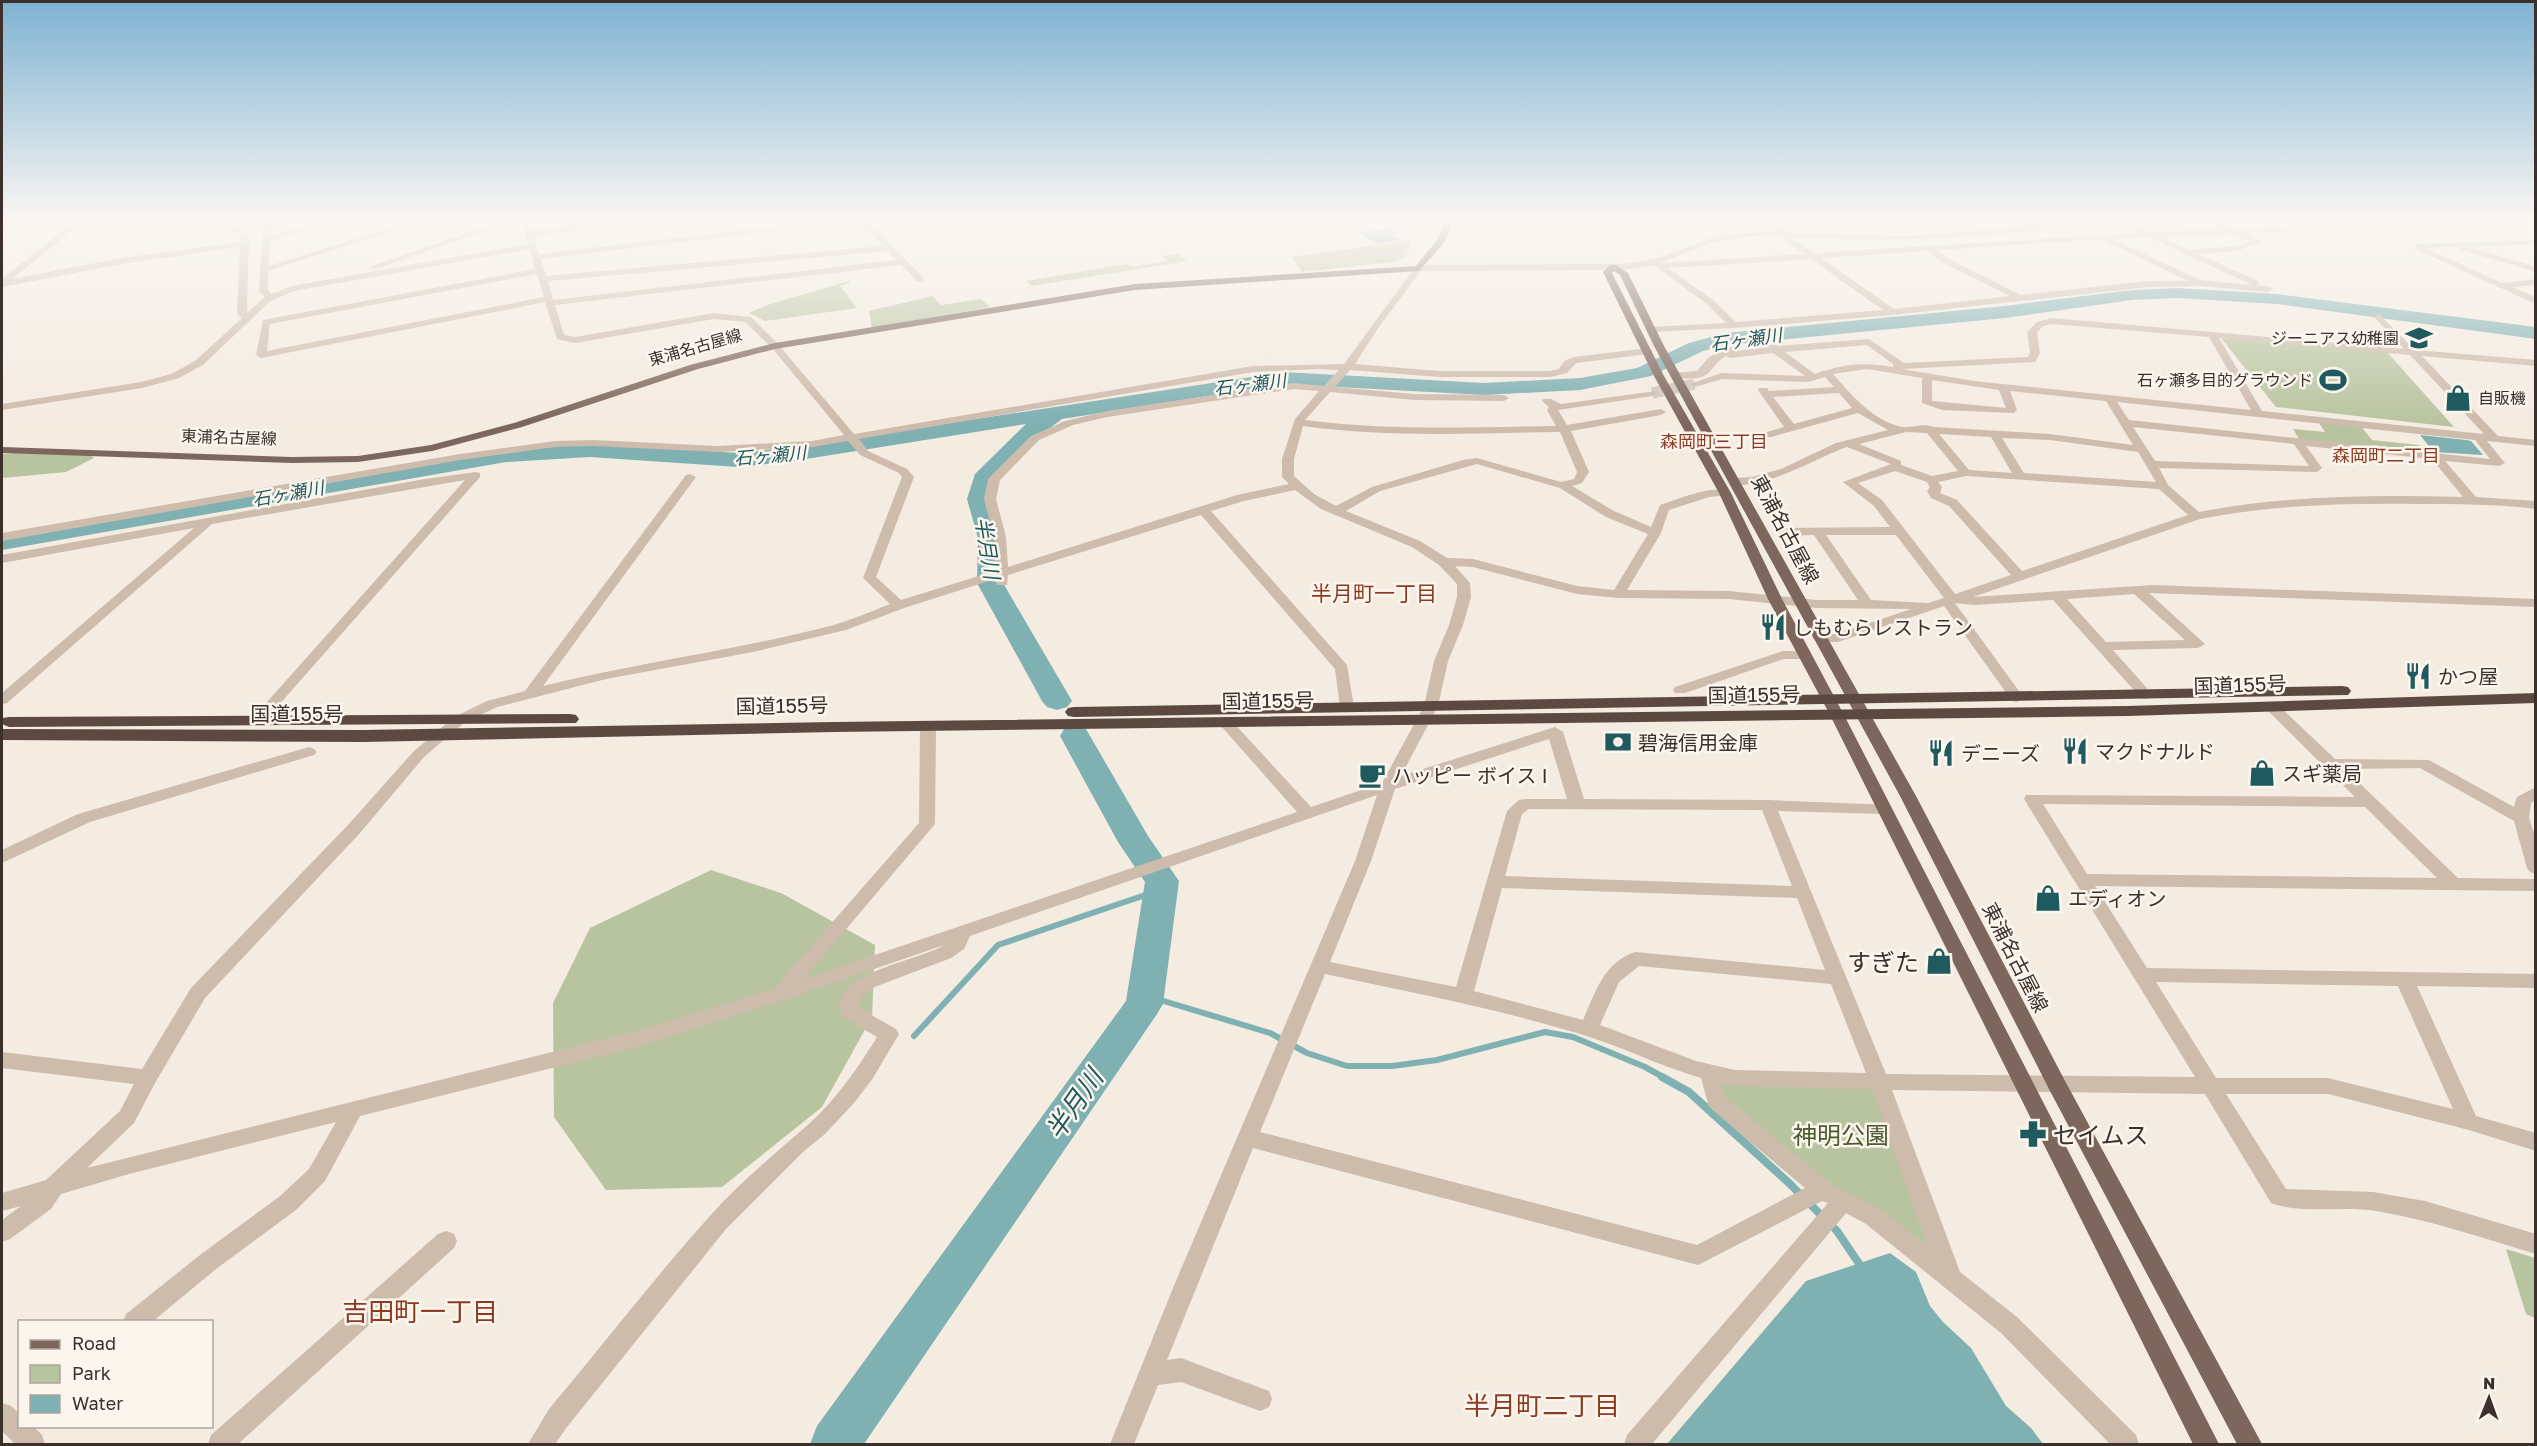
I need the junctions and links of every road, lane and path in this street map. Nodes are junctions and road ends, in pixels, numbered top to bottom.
1 (244, 287) edge
2 (263, 287) edge
3 (300, 287) edge
4 (344, 287) edge
5 (373, 287) edge
6 (399, 287) edge
7 (546, 287) edge
8 (673, 287) edge
9 (1132, 287) edge
10 (1404, 287) edge
11 (1615, 287) edge
12 (1631, 287) edge
13 (1691, 287) edge
14 (1856, 287) edge
15 (2000, 287) edge
16 (2108, 287) edge
17 (2251, 287) edge
18 (2265, 287) edge
19 (2505, 287) edge
20 (359, 291) junction
21 (271, 297) junction
22 (2021, 298) junction
23 (550, 301) junction
24 (2535, 301) edge
25 (1893, 312) junction
26 (248, 317) junction
27 (2379, 317) dead end
28 (1734, 325) junction
29 (1651, 329) junction
30 (2212, 335) junction
31 (775, 346) junction
32 (1775, 349) junction
33 (1648, 352) junction
34 (2412, 352) junction
35 (1730, 355) dead end
36 (2535, 363) edge
37 (1896, 366) junction
38 (1343, 371) junction
39 (1826, 372) junction
40 (1675, 373) junction
41 (1927, 376) junction
42 (1758, 377) junction
43 (1813, 377) junction
44 (1695, 384) tunnel mouth
45 (2003, 387) junction
46 (1327, 388) junction
47 (1667, 389) junction
48 (1843, 390) junction
49 (1652, 393) tunnel mouth
50 (1767, 394) junction
51 (1584, 397) dead end
52 (1504, 398) dead end
53 (2110, 399) junction
54 (2, 407) edge
55 (1859, 409) junction
56 (1661, 412) dead end
57 (2258, 413) junction
58 (1299, 422) junction
59 (2125, 423) junction
60 (1791, 428) junction
61 (1564, 429) junction
62 (1928, 429) junction
63 (1896, 430) junction
64 (1994, 433) junction
65 (1767, 435) dead end
66 (2478, 437) junction
67 (850, 439) junction
68 (2495, 439) junction
69 (2296, 440) junction
70 (1848, 443) junction
71 (2535, 443) edge
72 (2141, 449) junction
73 (2, 450) edge
74 (2435, 456) junction
75 (2150, 464) junction
76 (1896, 467) junction
77 (1966, 473) junction
78 (690, 477) dead end
79 (2020, 477) junction
80 (1931, 480) junction
81 (1735, 481) junction
82 (1562, 485) junction
83 (1296, 486) junction
84 (2162, 486) junction
85 (1725, 493) junction
86 (2472, 500) junction
87 (2535, 505) edge
88 (1203, 510) junction
89 (1337, 511) junction
90 (2197, 516) junction
91 (209, 521) junction
92 (1817, 531) junction
93 (1899, 531) junction
94 (1782, 532) dead end
95 (1655, 533) junction
96 (2, 537) edge
97 (2, 559) edge
98 (1444, 562) junction
99 (2019, 576) junction
100 (996, 577) junction
101 (2137, 590) junction
102 (1618, 594) junction
103 (2058, 597) junction
104 (1775, 599) junction
105 (1952, 599) junction
106 (1799, 602) junction
107 (2535, 603) edge
108 (1867, 604) junction
109 (899, 605) junction
110 (1929, 607) junction
111 (1819, 638) junction
112 (2102, 646) junction
113 (1804, 655) junction
114 (2535, 686) edge
115 (1680, 690) dead end
116 (531, 693) junction
117 (2146, 695) junction
118 (2017, 698) junction
119 (2535, 698) edge
120 (2, 700) edge
121 (2271, 706) junction
122 (1347, 707) junction
123 (1832, 707) junction
124 (1857, 707) junction
125 (1428, 713) junction
126 (459, 720) junction
127 (257, 721) junction
128 (2, 722) edge
129 (1226, 723) junction
130 (928, 726) junction
131 (443, 734) junction
132 (2, 735) edge
133 (309, 752) dead end
134 (2331, 764) junction
135 (1388, 786) junction
136 (2535, 792) edge
137 (2369, 802) junction
138 (1577, 804) junction
139 (1768, 805) junction
140 (1884, 809) junction
141 (1307, 813) junction
142 (2522, 818) junction
143 (2, 857) edge
144 (2535, 868) edge
145 (2083, 880) junction
146 (1496, 882) junction
147 (2454, 884) junction
148 (2535, 885) edge
149 (1802, 892) junction
150 (963, 931) junction
151 (1318, 966) junction
152 (2142, 975) junction
153 (1837, 978) junction
154 (2404, 979) junction
155 (2535, 981) edge
156 (780, 994) junction
157 (1463, 997) junction
158 (1589, 1029) junction
159 (2, 1060) edge
160 (1710, 1074) junction
161 (147, 1078) junction
162 (1879, 1081) junction
163 (2024, 1085) junction
164 (2057, 1085) junction
165 (2211, 1086) junction
166 (353, 1110) junction
167 (2469, 1122) junction
168 (1248, 1138) junction
169 (2535, 1142) edge
170 (55, 1185) junction
171 (1822, 1190) junction
172 (1844, 1200) junction
173 (2, 1202) edge
174 (2, 1232) edge
175 (446, 1241) dead end
176 (2535, 1244) edge
177 (1952, 1281) junction
178 (136, 1320) edge
179 (1150, 1374) junction
180 (1260, 1399) dead end
181 (8, 1420) edge
182 (33, 1444) edge
183 (220, 1444) edge
184 (541, 1444) edge
185 (1122, 1444) edge
186 (1636, 1444) edge
187 (2127, 1444) edge
188 (2206, 1444) edge
189 (2250, 1444) edge

1 - 26 street
2 - 21 street
3 - 21 street
4 - 20 street
5 - 20 street
6 - 20 street
7 - 23 street
8 - 23 street
9 - 31 main road, 東浦名古屋線
10 - 38 street
11 - 33 main road, 東浦名古屋線
12 - 29 main road, 東浦名古屋線
13 - 28 street
14 - 25 street
15 - 22 street
16 - 22 street
17 - 18 street
19 - 24 street
20 - 23 street
21 - 26 street
22 - 25 street
23 - 31 street
25 - 28 street
26 - 54 street
27 - 34 street
28 - 29 street
29 - 40 main road, 東浦名古屋線
30 - 34 street
30 - 37 street
30 - 57 street
31 - 67 street
31 - 73 main road, 東浦名古屋線
32 - 35 street
32 - 37 street
32 - 40 street
32 - 43 street
33 - 38 street
33 - 47 main road, 東浦名古屋線
34 - 36 street
34 - 68 street
37 - 39 street
37 - 41 street
38 - 46 street
38 - 67 street
39 - 43 street
39 - 48 street
40 - 81 main road, 東浦名古屋線
41 - 45 street
41 - 45 street
42 - 43 street
42 - 44 street
42 - 50 street
45 - 53 street
46 - 52 street
46 - 58 street
46 - 100 street
47 - 51 street
47 - 85 main road, 東浦名古屋線
48 - 50 street
48 - 55 street
49 - 61 street
50 - 60 street
53 - 57 street
53 - 59 street
55 - 60 street
55 - 63 street
56 - 61 street
57 - 66 street
58 - 61 street
58 - 83 street
59 - 69 street
59 - 72 street
60 - 65 street
61 - 82 street
62 - 63 street
62 - 64 street
62 - 77 street
63 - 70 street
64 - 72 street
64 - 79 street
66 - 68 street
66 - 74 street
67 - 96 street
67 - 109 street
68 - 71 street
69 - 74 street
69 - 75 street
70 - 76 street
70 - 81 street
72 - 75 street
74 - 86 street
75 - 84 street
76 - 80 street
76 - 93 street
77 - 79 street
77 - 80 street
78 - 116 street
79 - 84 street
80 - 99 street
81 - 106 main road, 東浦名古屋線
82 - 89 street
82 - 95 street
83 - 88 street
83 - 89 street
84 - 90 street
85 - 95 street
85 - 104 main road, 東浦名古屋線
86 - 87 street
86 - 90 street
88 - 100 street
88 - 122 street
89 - 98 street
90 - 99 street
91 - 97 street
91 - 120 street
91 - 127 street
92 - 93 street
92 - 94 street
92 - 108 street
93 - 105 street
95 - 102 street
98 - 102 street
98 - 125 street
99 - 105 street
100 - 109 street
101 - 103 street
101 - 107 street
101 - 112 street
102 - 104 street
103 - 105 street
103 - 112 street
104 - 106 street
104 - 113 main road, 東浦名古屋線
105 - 110 street
105 - 118 street
106 - 108 street
106 - 111 main road, 東浦名古屋線
108 - 110 street
109 - 116 street
110 - 111 street
111 - 124 main road, 東浦名古屋線
112 - 117 street
113 - 115 street
113 - 123 main road, 東浦名古屋線
114 - 117 highway, 国道155号
116 - 126 street
117 - 118 highway, 国道155号
118 - 124 highway, 国道155号
119 - 121 highway, 国道155号
121 - 124 highway, 国道155号
121 - 134 street
122 - 125 highway, 国道155号
122 - 126 highway, 国道155号
123 - 124 highway, 国道155号
123 - 125 highway, 国道155号
123 - 140 main road, 東浦名古屋線
124 - 164 main road, 東浦名古屋線
125 - 129 highway, 国道155号
125 - 135 street
126 - 127 highway, 国道155号
126 - 131 street
127 - 128 highway, 国道155号
129 - 130 highway, 国道155号
129 - 141 street
130 - 131 highway, 国道155号
130 - 156 street
131 - 132 highway, 国道155号
131 - 161 street
133 - 143 street
134 - 137 street
134 - 142 street
135 - 138 street
135 - 141 street
135 - 151 street
136 - 142 street
137 - 145 street
137 - 147 street
138 - 139 street
138 - 146 street
139 - 140 street
139 - 149 street
140 - 163 main road, 東浦名古屋線
141 - 150 street
142 - 144 street
145 - 147 street
145 - 152 street
146 - 149 street
146 - 157 street
147 - 148 street
149 - 153 street
150 - 156 street
150 - 184 street
151 - 157 street
151 - 168 street
152 - 154 street
152 - 165 street
153 - 158 street
153 - 162 street
154 - 155 street
154 - 167 street
156 - 166 street
157 - 158 street
158 - 160 street
159 - 161 street
160 - 162 street
160 - 171 street
161 - 170 street
162 - 163 street
162 - 177 street
163 - 164 street
163 - 188 main road, 東浦名古屋線
164 - 165 street
164 - 189 main road, 東浦名古屋線
165 - 167 street
165 - 176 street
166 - 170 street
166 - 178 street
167 - 169 street
168 - 171 street
168 - 179 street
170 - 173 street
170 - 174 street
171 - 172 street
172 - 177 street
172 - 186 street
175 - 183 street
177 - 187 street
179 - 180 street
179 - 185 street
181 - 182 street

